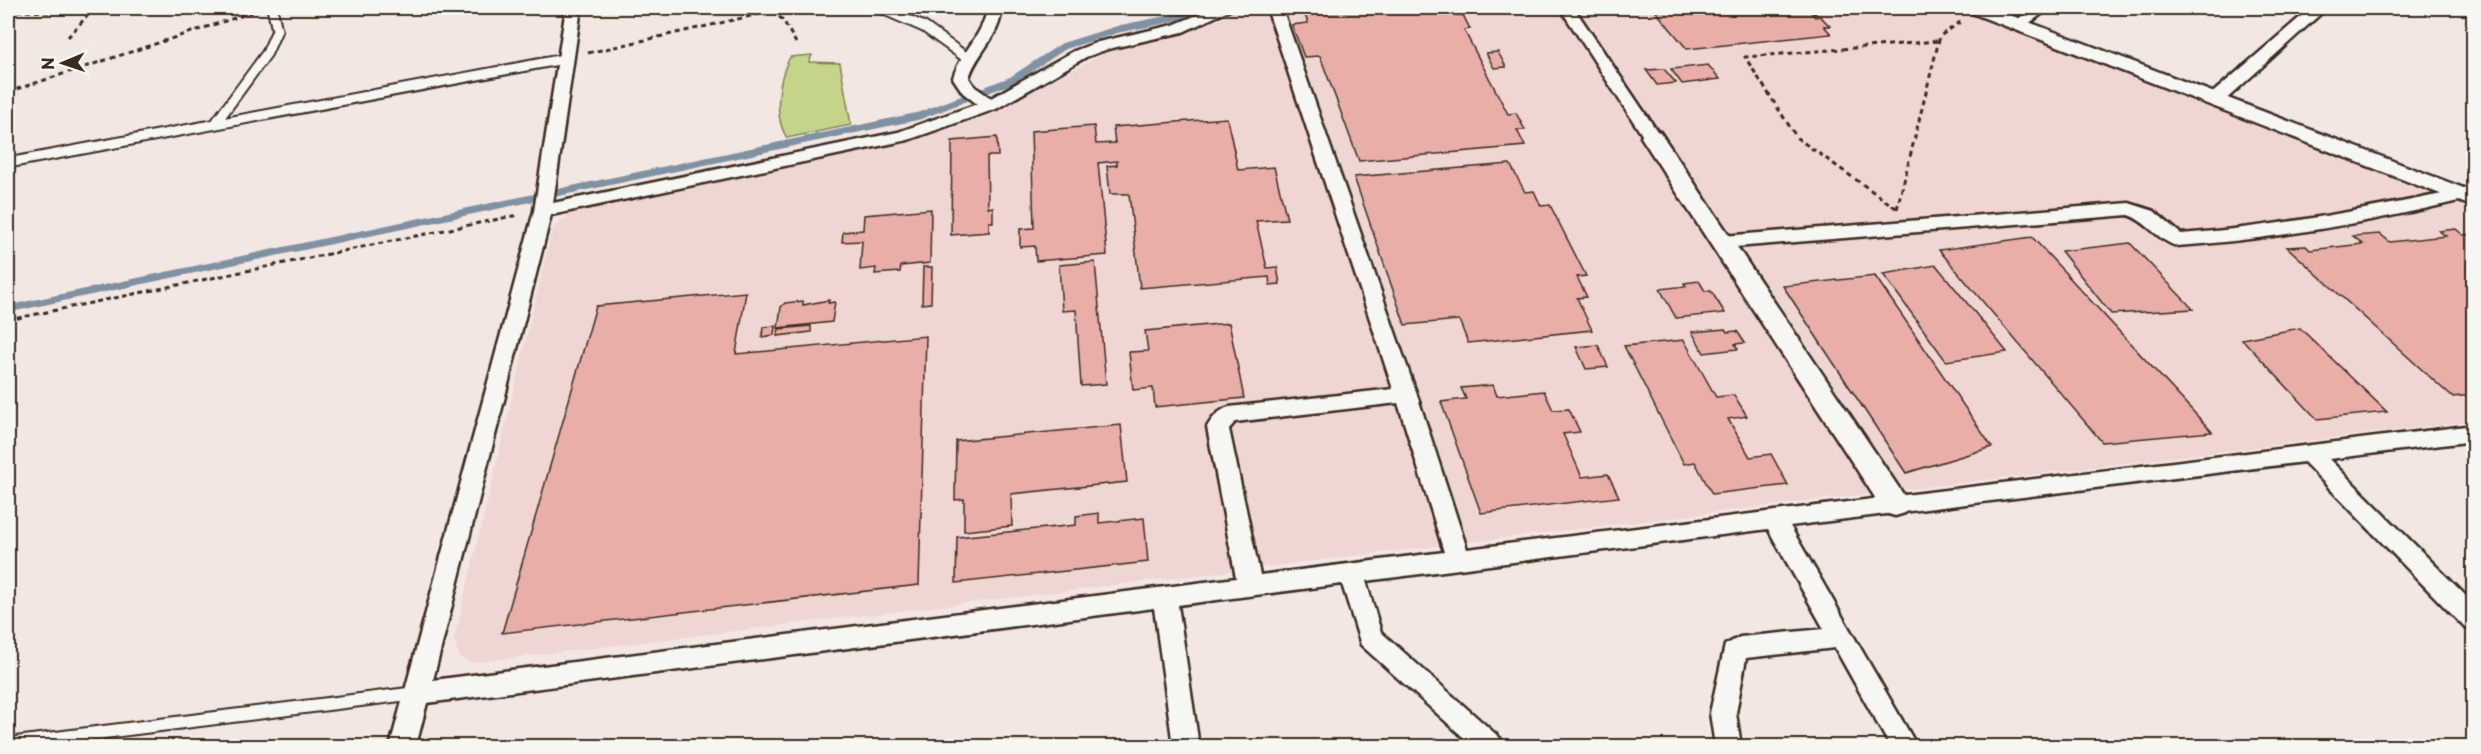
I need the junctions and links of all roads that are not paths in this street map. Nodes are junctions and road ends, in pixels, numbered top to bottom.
1 (272, 8) edge
2 (573, 8) edge
3 (880, 8) edge
4 (994, 8) edge
5 (1226, 8) edge
6 (1274, 8) edge
7 (1568, 8) edge
8 (2042, 8) edge
9 (2319, 8) edge
10 (1968, 11) edge
11 (2019, 24) junction
12 (967, 58) junction
13 (564, 59) junction
14 (979, 98) junction
15 (2215, 100) junction
16 (215, 124) junction
17 (1652, 137) joint
18 (8, 163) edge
19 (2467, 198) edge
20 (545, 201) junction
21 (1723, 242) junction
22 (1406, 395) junction
23 (2474, 433) edge
24 (2309, 453) junction
25 (1895, 505) junction
26 (1774, 519) junction
27 (1458, 560) junction
28 (1351, 572) junction
29 (1250, 586) junction
30 (1165, 598) junction
31 (2474, 621) edge
32 (1842, 637) junction
33 (417, 693) junction
34 (8, 744) edge
35 (403, 747) edge
36 (1186, 747) edge
37 (1491, 747) edge
38 (1728, 747) edge
39 (1904, 747) edge

1 - 16 lane
2 - 13 street
3 - 12 lane
4 - 12 street
5 - 14 street
6 - 22 street
7 - 17 street
8 - 11 street
9 - 15 street
10 - 11 street
11 - 15 street
12 - 14 street
13 - 16 lane
13 - 20 street
14 - 20 street
15 - 19 street
16 - 18 lane
17 - 21 street
19 - 21 street
20 - 33 street
21 - 25 street
22 - 27 street
22 - 29 street
23 - 24 street
24 - 25 street
24 - 31 street
25 - 26 street
26 - 27 street
26 - 32 street
27 - 28 street
28 - 29 street
28 - 37 street
29 - 30 street
30 - 33 street
30 - 36 street
32 - 38 street
32 - 39 street
33 - 34 lane
33 - 35 street

